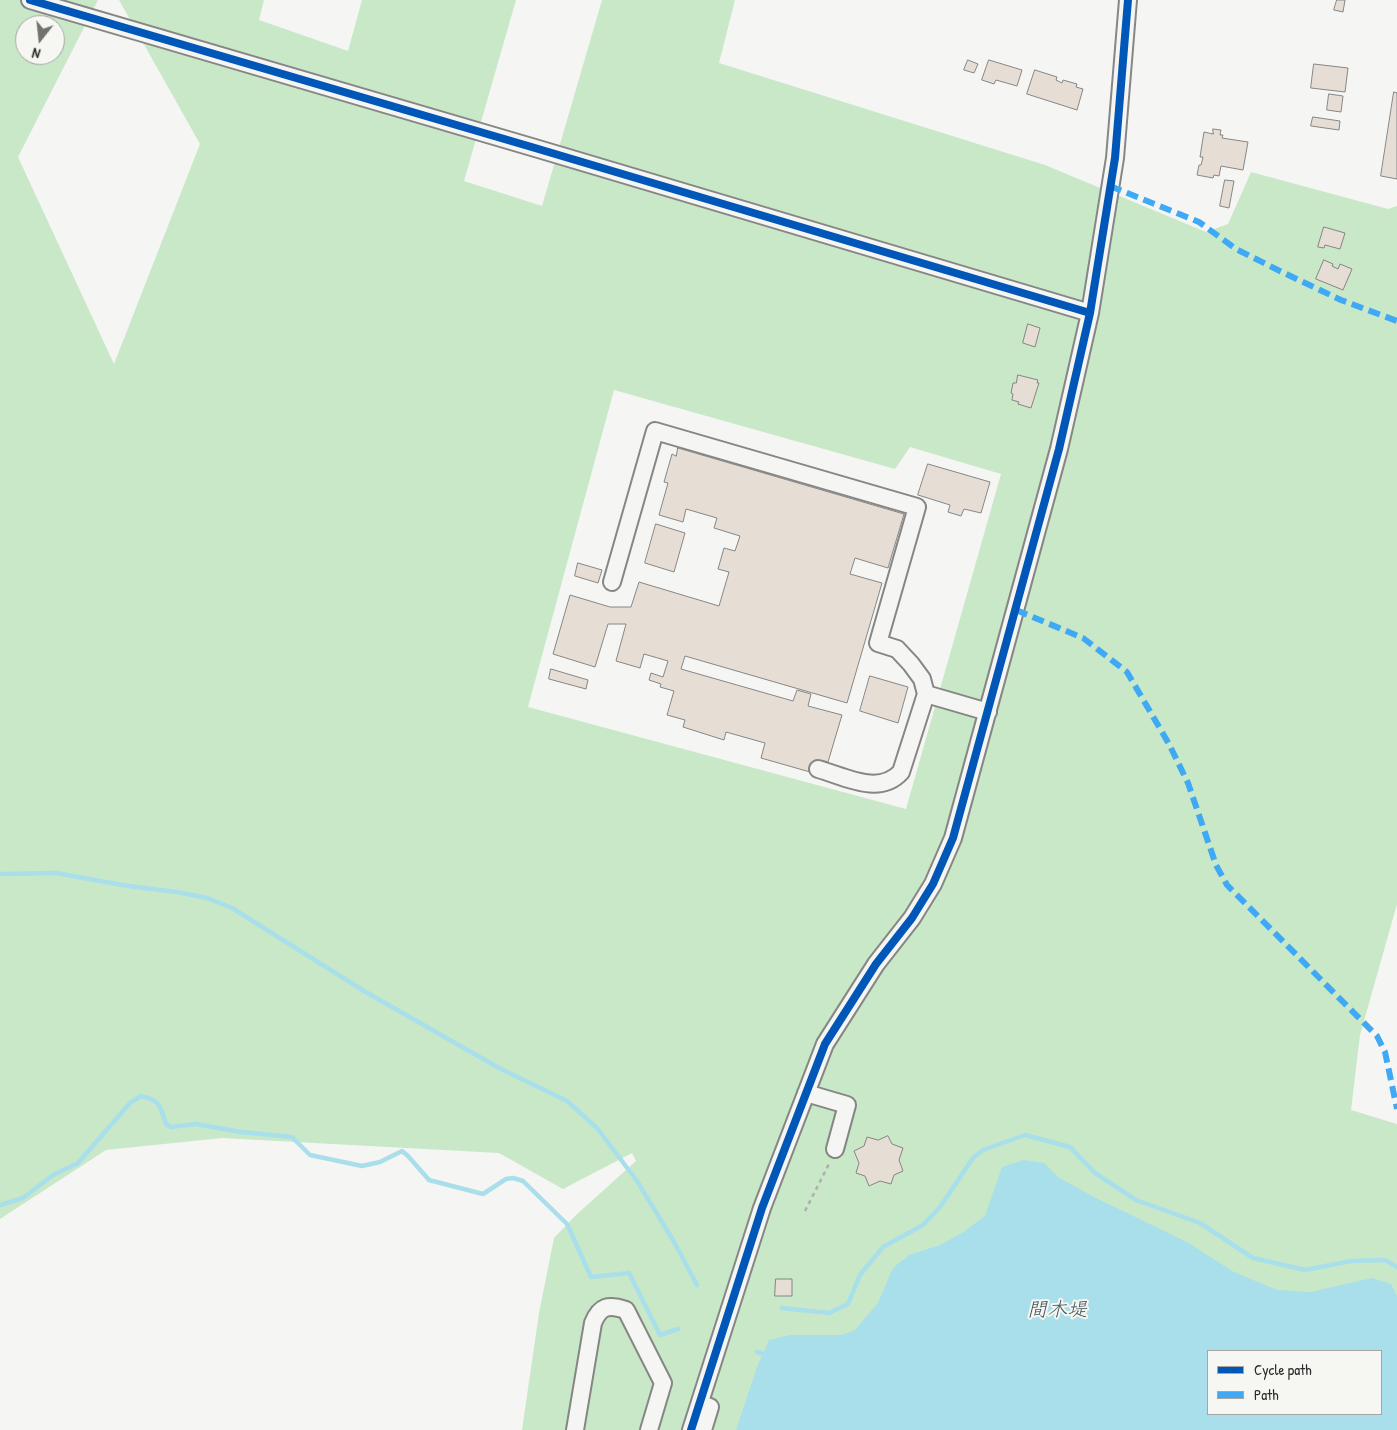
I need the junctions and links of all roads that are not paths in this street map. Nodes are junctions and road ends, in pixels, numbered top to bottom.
1 (30, 0) edge
2 (1128, 0) edge
3 (1090, 313) junction
4 (612, 582) dead end
5 (926, 694) junction
6 (988, 712) junction
7 (818, 769) dead end
8 (806, 1093) junction
9 (835, 1149) road end
10 (700, 1404) junction
11 (575, 1430) edge
12 (649, 1430) edge
13 (691, 1430) edge
14 (703, 1430) edge

1 - 3 street
2 - 3 street
3 - 6 street
4 - 5 street
5 - 6 street
5 - 7 street
6 - 8 street
8 - 9 street
8 - 10 street
10 - 13 street
10 - 14 street
11 - 12 street

